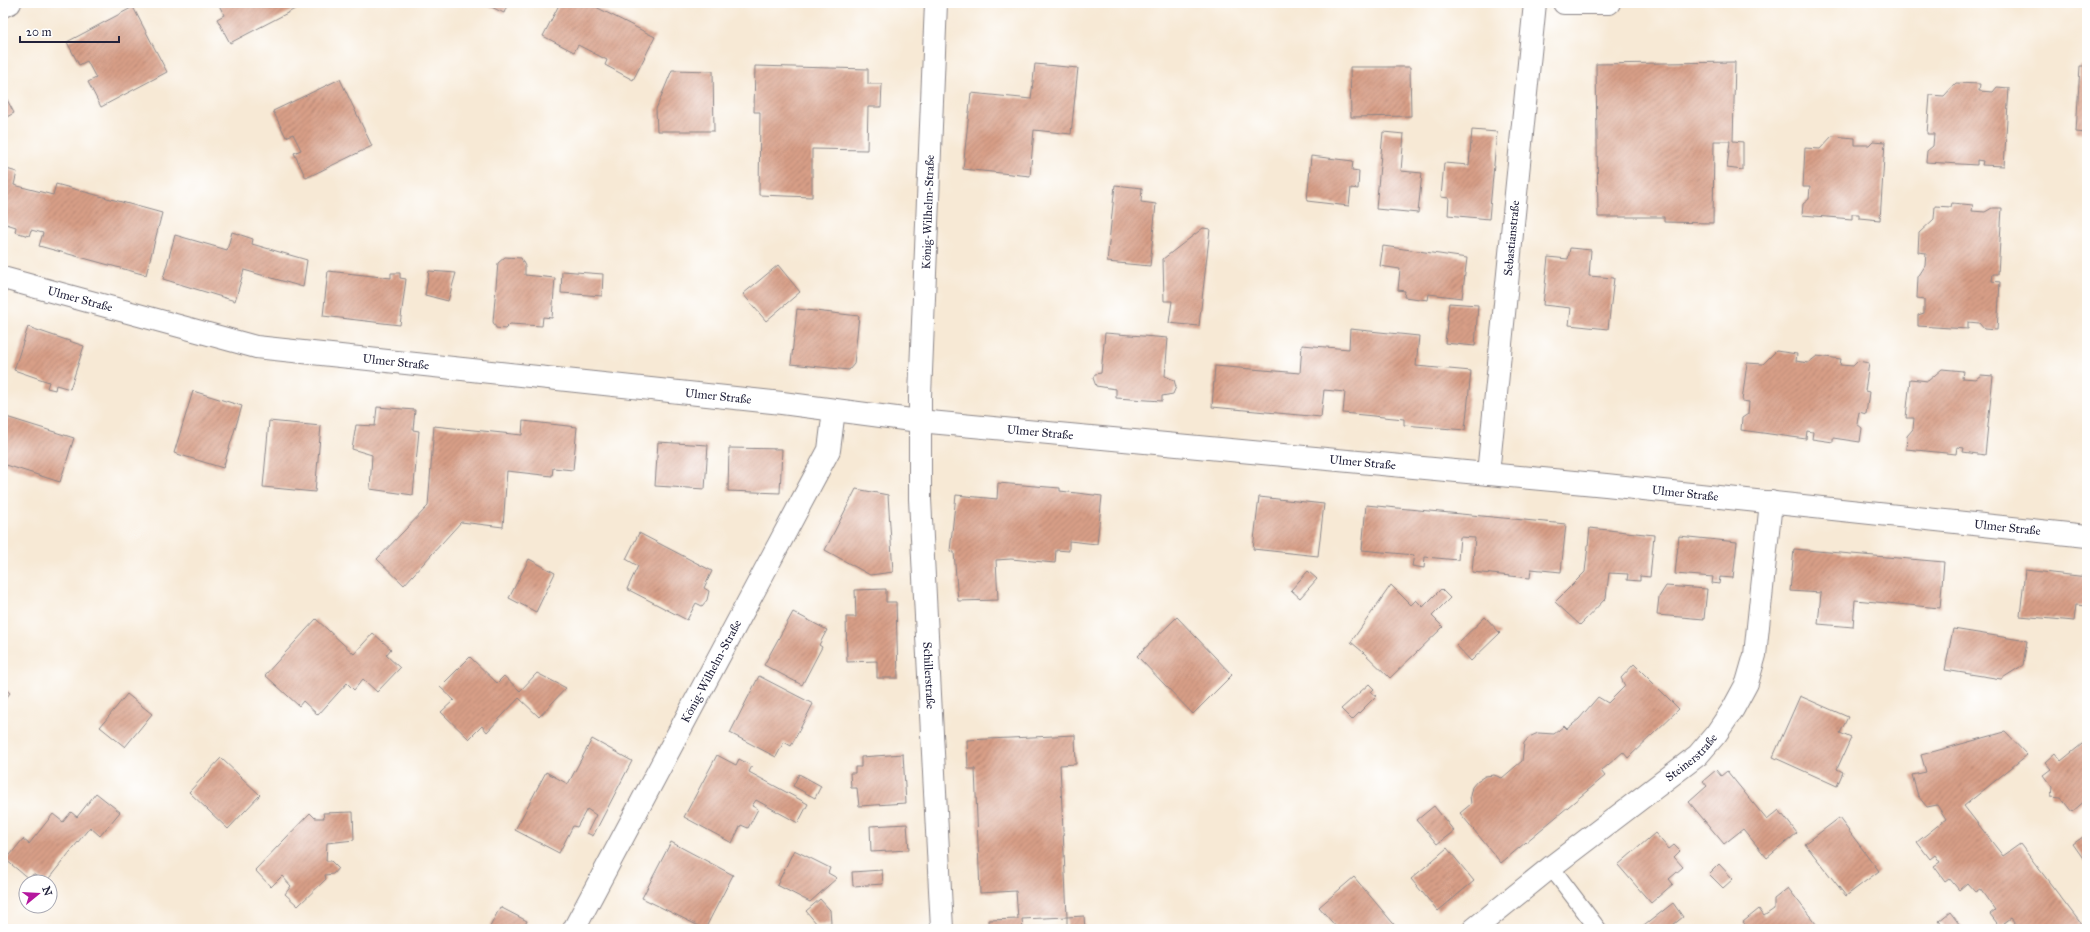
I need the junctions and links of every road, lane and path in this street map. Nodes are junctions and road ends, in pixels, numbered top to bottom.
1 (10, 3) edge
2 (936, 3) edge
3 (1535, 3) edge
4 (1564, 3) edge
5 (1609, 3) edge
6 (3, 6) edge
7 (3, 278) edge
8 (834, 410) junction
9 (919, 421) junction
10 (1488, 474) junction
11 (1771, 502) junction
12 (2087, 536) edge
13 (1551, 867) junction
14 (574, 929) edge
15 (942, 929) edge
16 (1474, 929) edge
17 (1598, 929) edge

1 - 6 street
2 - 9 street, König-Wilhelm-Straße
3 - 10 street, Sebastianstraße
4 - 5 street
7 - 8 street, Ulmer Straße
8 - 9 street, Ulmer Straße
8 - 14 street, König-Wilhelm-Straße
9 - 10 street, Ulmer Straße
9 - 15 street, Schillerstraße
10 - 11 street, Ulmer Straße
11 - 12 street, Ulmer Straße
11 - 13 street, Steinerstraße
13 - 16 street, Steinerstraße
13 - 17 lane

